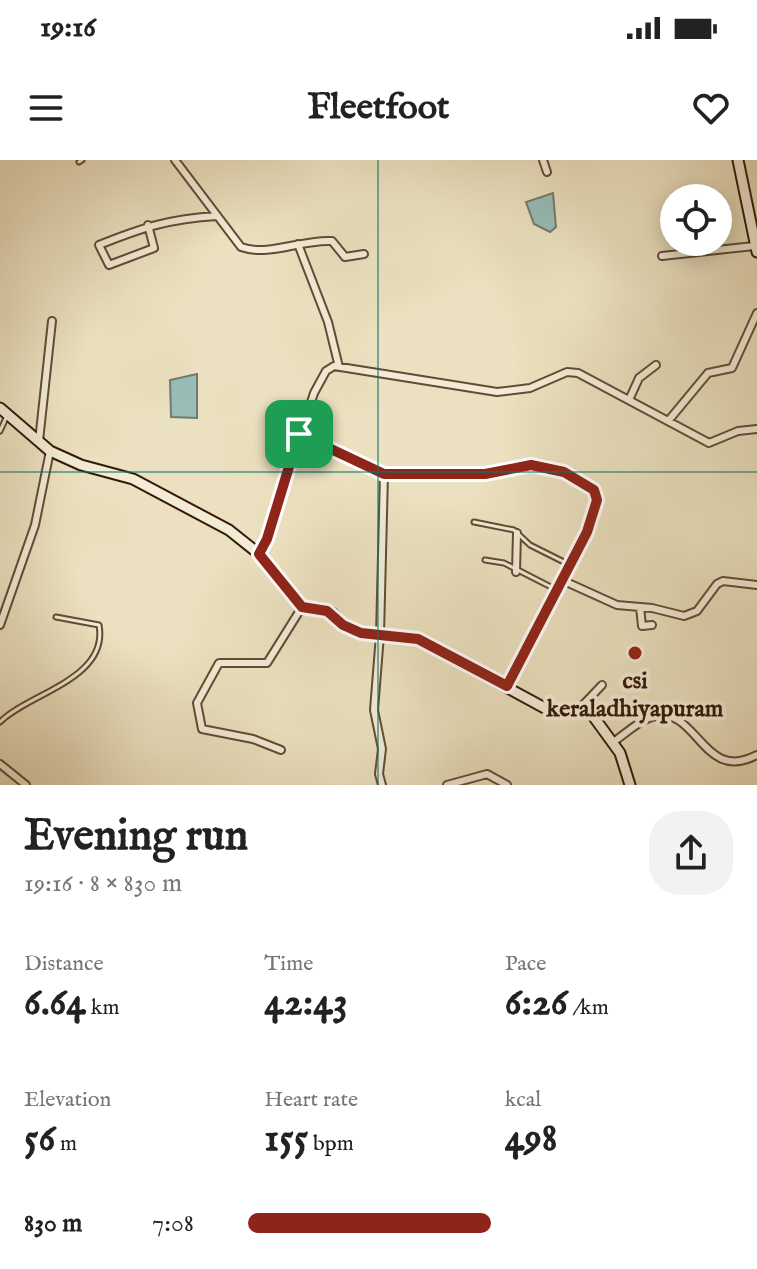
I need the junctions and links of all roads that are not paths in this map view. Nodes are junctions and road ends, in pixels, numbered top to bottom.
1 (175, 160) edge
2 (543, 160) edge
3 (738, 160) edge
4 (547, 172) dead end
5 (217, 216) junction
6 (148, 225) junction
7 (298, 244) junction
8 (755, 249) edge
9 (732, 251) edge
10 (364, 254) dead end
11 (757, 313) edge
12 (52, 321) dead end
13 (747, 341) junction
14 (757, 344) edge
15 (656, 365) dead end
16 (339, 367) junction
17 (629, 400) junction
18 (4, 412) edge
19 (669, 420) junction
20 (757, 429) edge
21 (0, 431) edge
22 (299, 434) junction
23 (39, 441) junction
24 (50, 451) junction
25 (384, 474) junction
26 (474, 522) dead end
27 (517, 533) junction
28 (259, 554) junction
29 (485, 560) dead end
30 (572, 566) junction
31 (516, 572) junction
32 (564, 581) junction
33 (757, 585) edge
34 (559, 591) junction
35 (302, 607) junction
36 (640, 607) junction
37 (56, 617) dead end
38 (0, 625) edge
39 (652, 625) dead end
40 (380, 635) junction
41 (602, 685) dead end
42 (507, 686) junction
43 (581, 707) junction
44 (0, 722) edge
45 (613, 742) junction
46 (281, 750) dead end
47 (757, 755) edge
48 (0, 764) edge
49 (26, 785) edge
50 (382, 785) edge
51 (447, 785) edge
52 (507, 785) edge
53 (630, 785) edge

1 - 5 street
2 - 4 street
3 - 8 street
5 - 6 street
5 - 7 street
6 - 6 street
7 - 10 street
7 - 16 street
8 - 9 street
11 - 13 street
12 - 23 street
13 - 14 street
13 - 19 street
15 - 17 street
16 - 17 street
16 - 22 street
17 - 19 street
18 - 21 lane
18 - 23 street
19 - 20 street
22 - 25 street
22 - 28 street
23 - 24 street
24 - 28 street
24 - 38 street
25 - 30 street
25 - 40 street
26 - 27 lane
27 - 30 lane
27 - 31 street
28 - 35 street
29 - 31 lane
30 - 32 street
31 - 34 lane
32 - 34 street
32 - 36 street
33 - 36 street
34 - 42 street
35 - 40 street
35 - 46 street
36 - 39 street
37 - 44 lane
40 - 42 street
40 - 50 street
41 - 43 street
42 - 43 street
43 - 45 street
45 - 47 street
45 - 53 street
48 - 49 street
51 - 52 street

